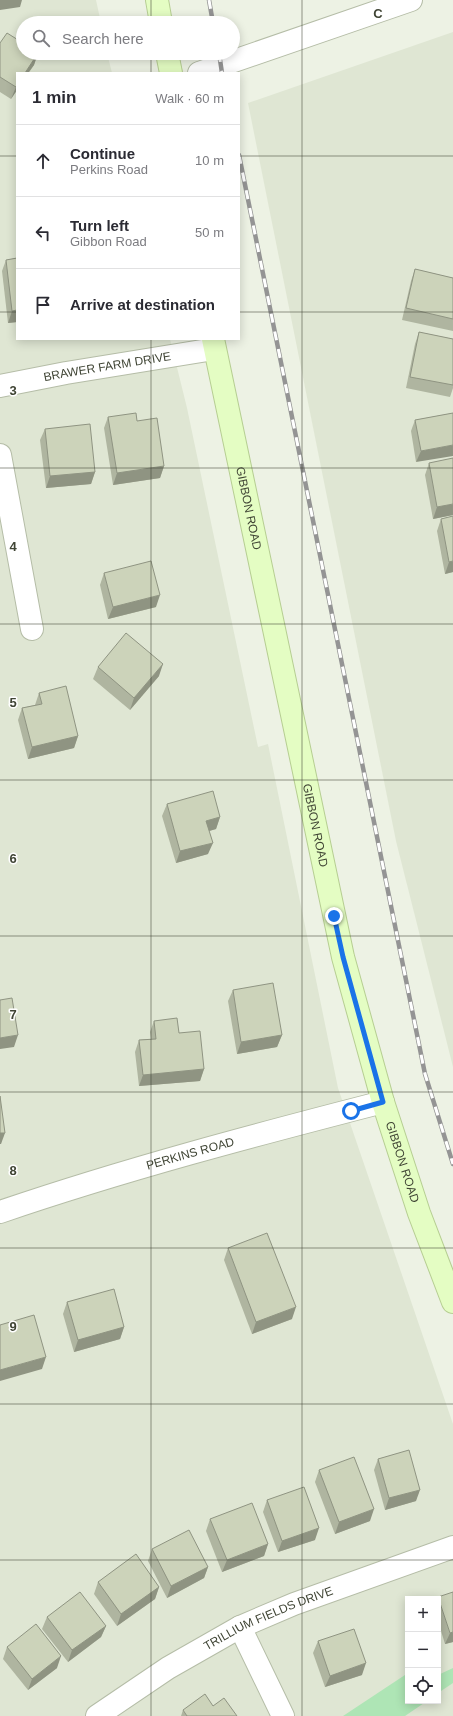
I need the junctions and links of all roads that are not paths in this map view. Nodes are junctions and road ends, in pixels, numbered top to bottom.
1 (157, 0) edge
2 (411, 0) edge
3 (160, 16) edge
4 (240, 59) edge
5 (168, 60) edge
6 (237, 60) edge
7 (171, 72) edge
8 (202, 72) edge
9 (213, 344) edge
10 (0, 386) edge
11 (0, 455) edge
12 (32, 629) dead end
13 (383, 1102) junction
14 (0, 1212) edge
15 (453, 1302) edge
16 (453, 1548) edge
17 (240, 1627) junction
18 (97, 1716) edge
19 (282, 1716) edge

1 - 3 main road
2 - 4 street
5 - 7 main road
6 - 8 street
9 - 10 street, BRAWER FARM DRIVE
9 - 13 main road, GIBBON ROAD
11 - 12 street
13 - 14 street, PERKINS ROAD
13 - 15 main road, GIBBON ROAD
16 - 17 street, TRILLIUM FIELDS DRIVE
17 - 18 street, TRILLIUM FIELDS DRIVE
17 - 19 street

